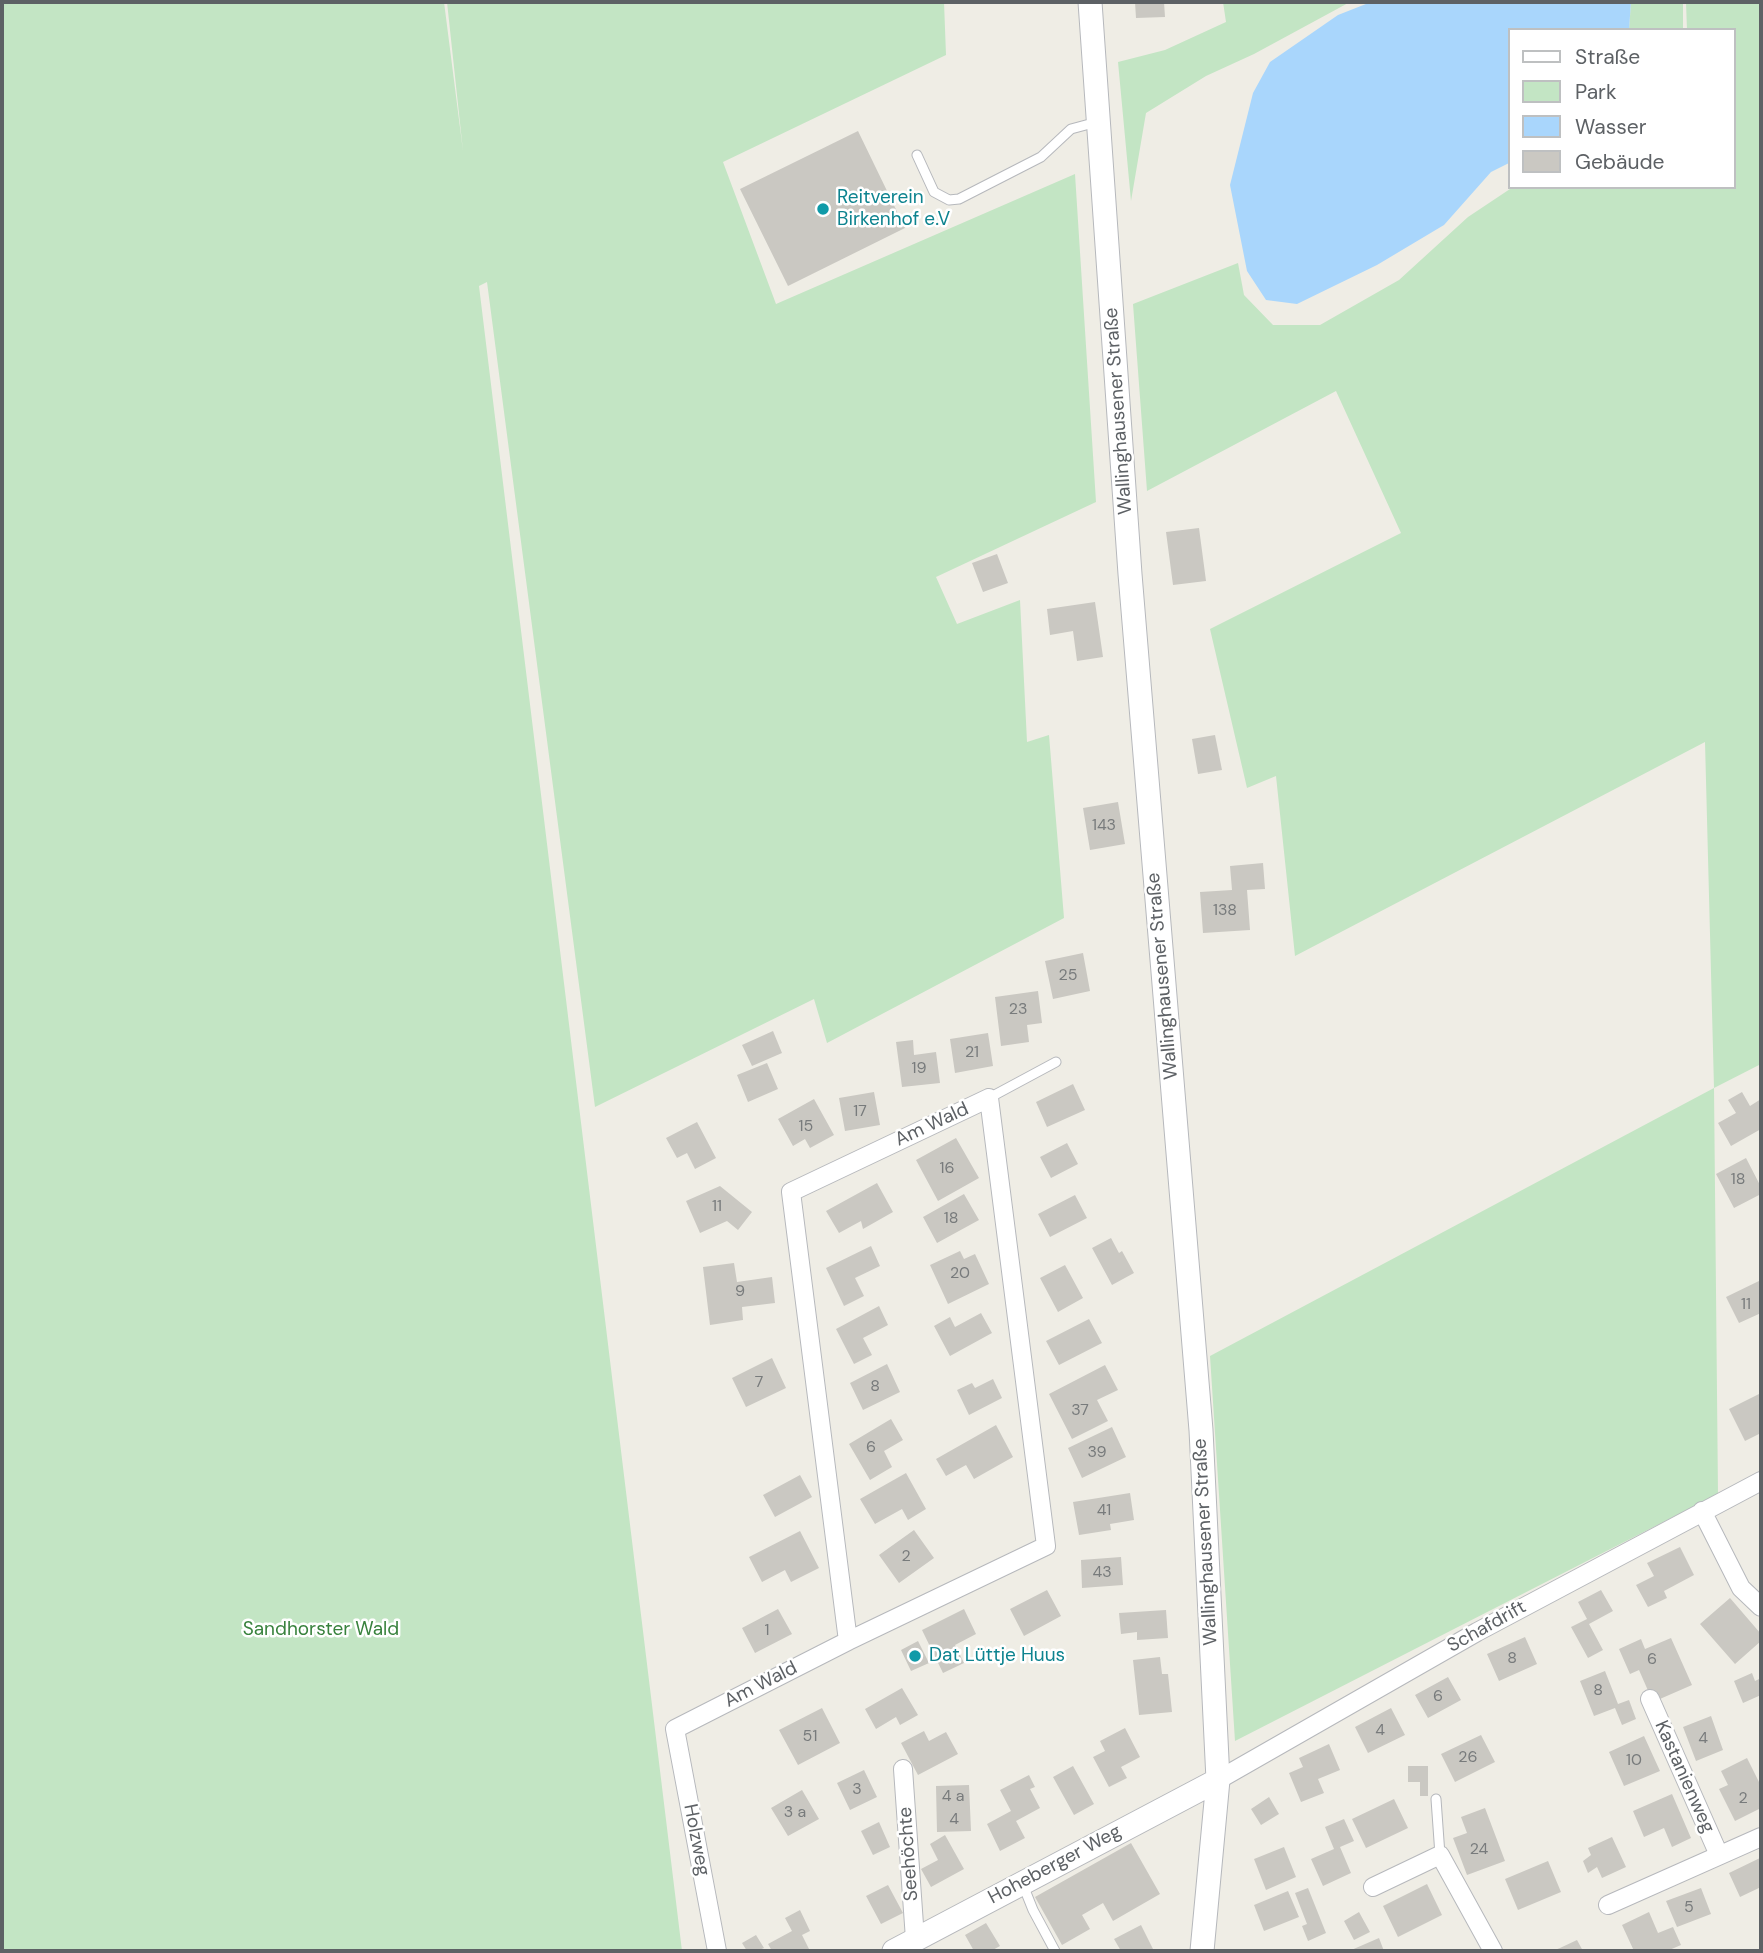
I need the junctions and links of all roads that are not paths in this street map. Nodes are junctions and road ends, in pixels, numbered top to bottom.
1 (1090, 2) edge
2 (1098, 122) junction
3 (917, 155) dead end
4 (1056, 1062) dead end
5 (989, 1098) junction
6 (1761, 1481) edge
7 (1702, 1511) junction
8 (1761, 1607) edge
9 (848, 1641) junction
10 (1650, 1699) dead end
11 (675, 1729) joint
12 (904, 1769) dead end
13 (1217, 1780) junction
14 (1436, 1799) dead end
15 (1761, 1836) edge
16 (1440, 1855) junction
17 (1719, 1855) junction
18 (1022, 1883) junction
19 (1373, 1887) dead end
20 (1608, 1905) dead end
21 (915, 1939) junction
22 (717, 1951) edge
23 (894, 1951) edge
24 (1055, 1951) edge
25 (1202, 1951) edge
26 (1493, 1951) edge

1 - 2 street, Wallinghausener Straße
2 - 3 lane
2 - 13 street, Wallinghausener Straße
4 - 5 lane
5 - 9 street, Am Wald
5 - 9 street, Am Wald
6 - 7 street, Schafdrift
7 - 8 street
7 - 13 street, Schafdrift
9 - 11 street, Am Wald
10 - 17 street, Kastanienweg
11 - 22 street, Holzweg
12 - 21 street, Seehöchte
13 - 18 street, Hoheberger Weg
13 - 25 street, Wallinghausener Straße
14 - 16 lane
15 - 17 street, Kastanienweg
16 - 19 street
16 - 26 street
17 - 20 street, Kastanienweg
18 - 21 street, Hoheberger Weg
18 - 24 lane
21 - 23 street, Hoheberger Weg

